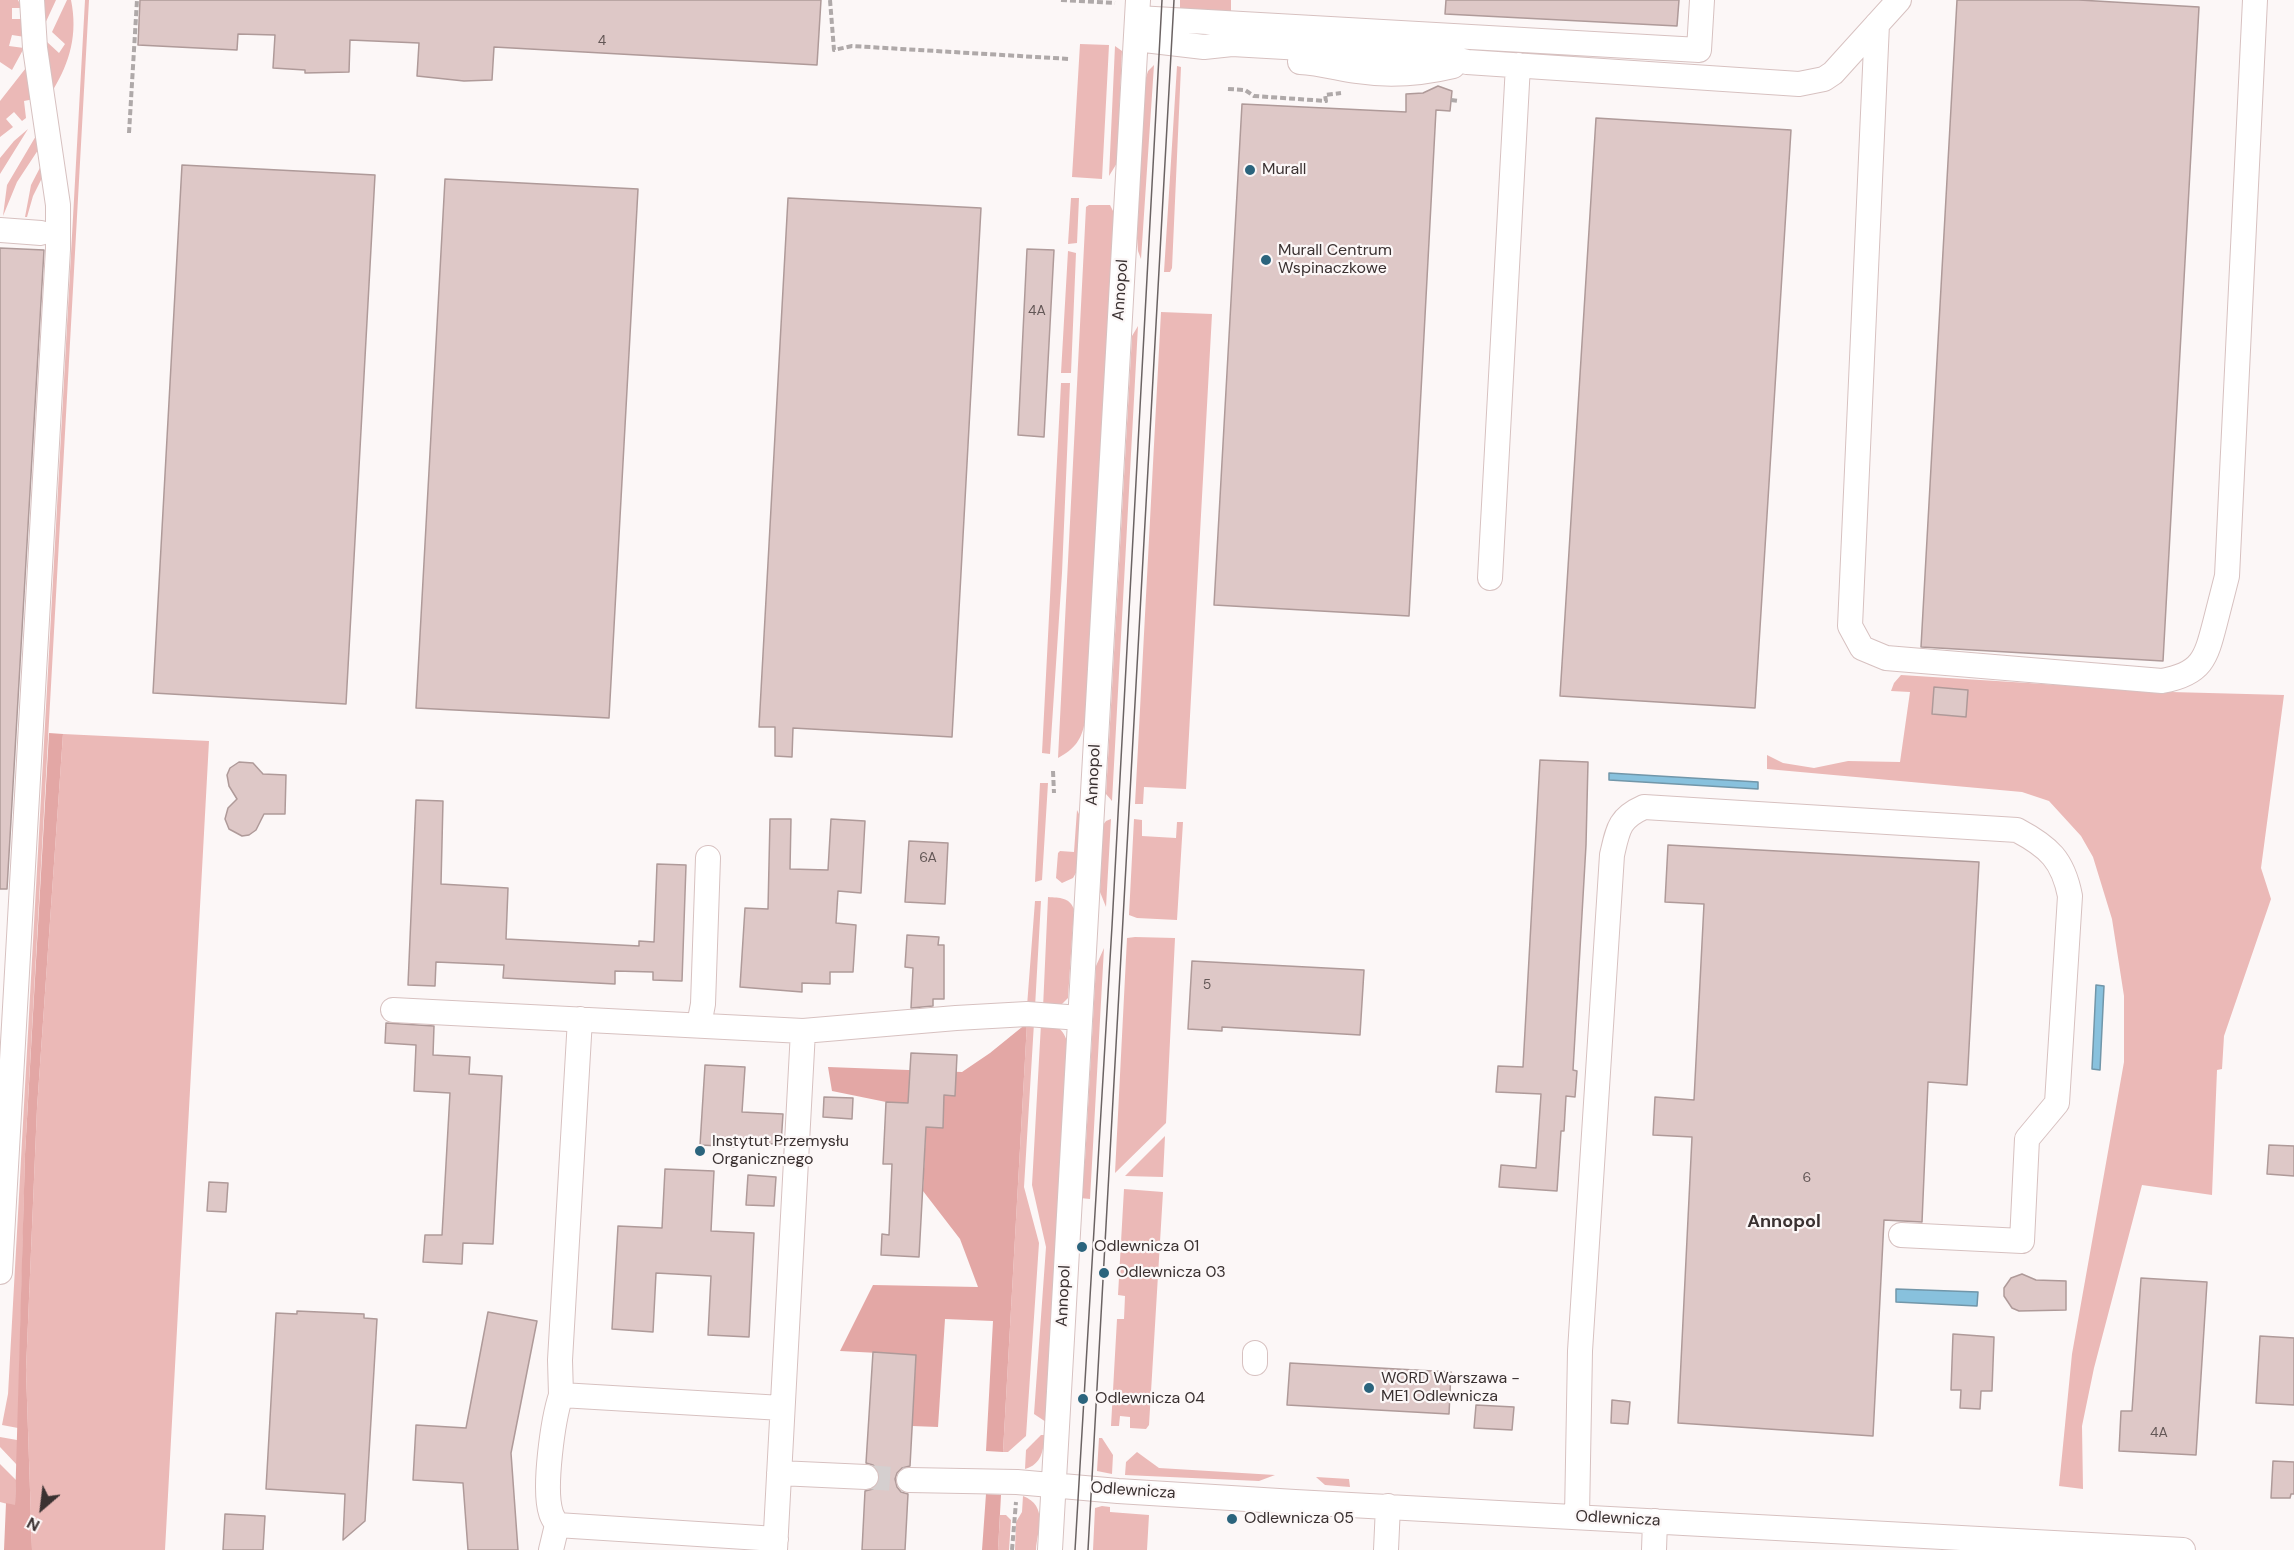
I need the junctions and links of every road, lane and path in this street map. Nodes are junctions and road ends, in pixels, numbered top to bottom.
1 (33, 0) edge
2 (137, 0) edge
3 (830, 0) edge
4 (1061, 0) edge
5 (1702, 0) edge
6 (1899, 0) edge
7 (2254, 0) edge
8 (1132, 15) edge
9 (1877, 24) junction
10 (1070, 58) dead end
11 (1518, 65) junction
12 (1228, 89) dead end
13 (1350, 91) dead end
14 (1451, 100) dead end
15 (1458, 100) dead end
16 (129, 133) dead end
17 (0, 230) edge
18 (41, 233) dead end
19 (1490, 578) dead end
20 (1053, 771) dead end
21 (1054, 793) dead end
22 (708, 858) dead end
23 (393, 1010) dead end
24 (1080, 1018) junction
25 (580, 1019) junction
26 (699, 1025) junction
27 (803, 1031) junction
28 (1900, 1235) dead end
29 (0, 1272) edge
30 (561, 1395) junction
31 (782, 1408) junction
32 (779, 1473) junction
33 (866, 1477) tunnel mouth
34 (909, 1479) tunnel mouth
35 (1053, 1485) junction
36 (1017, 1496) dead end
37 (1388, 1506) junction
38 (1577, 1516) junction
39 (1655, 1521) junction
40 (557, 1526) junction
41 (776, 1544) edge
42 (551, 1550) edge
43 (1012, 1550) edge
44 (1050, 1550) edge
45 (1386, 1550) edge
46 (1653, 1550) edge
47 (2183, 1550) edge

1 - 29 street
2 - 16 path
3 - 10 path
4 - 8 path
5 - 8 street
6 - 9 street
7 - 9 street
8 - 11 street
8 - 24 street, Annopol
9 - 11 street
11 - 19 street
12 - 13 path
14 - 15 path
17 - 18 street
20 - 21 path
22 - 26 street
23 - 25 street
24 - 27 street
24 - 35 street, Annopol
25 - 26 street
25 - 30 street
26 - 27 street
27 - 31 street
28 - 38 street
30 - 31 street
30 - 40 street
31 - 32 street
32 - 33 street
32 - 41 street
34 - 35 street, Odlewnicza
35 - 37 street, Odlewnicza
35 - 44 street, Annopol
36 - 43 path
37 - 38 street, Odlewnicza
37 - 45 street
38 - 39 street, Odlewnicza
39 - 46 street
39 - 47 street, Odlewnicza
40 - 41 street
40 - 42 street

